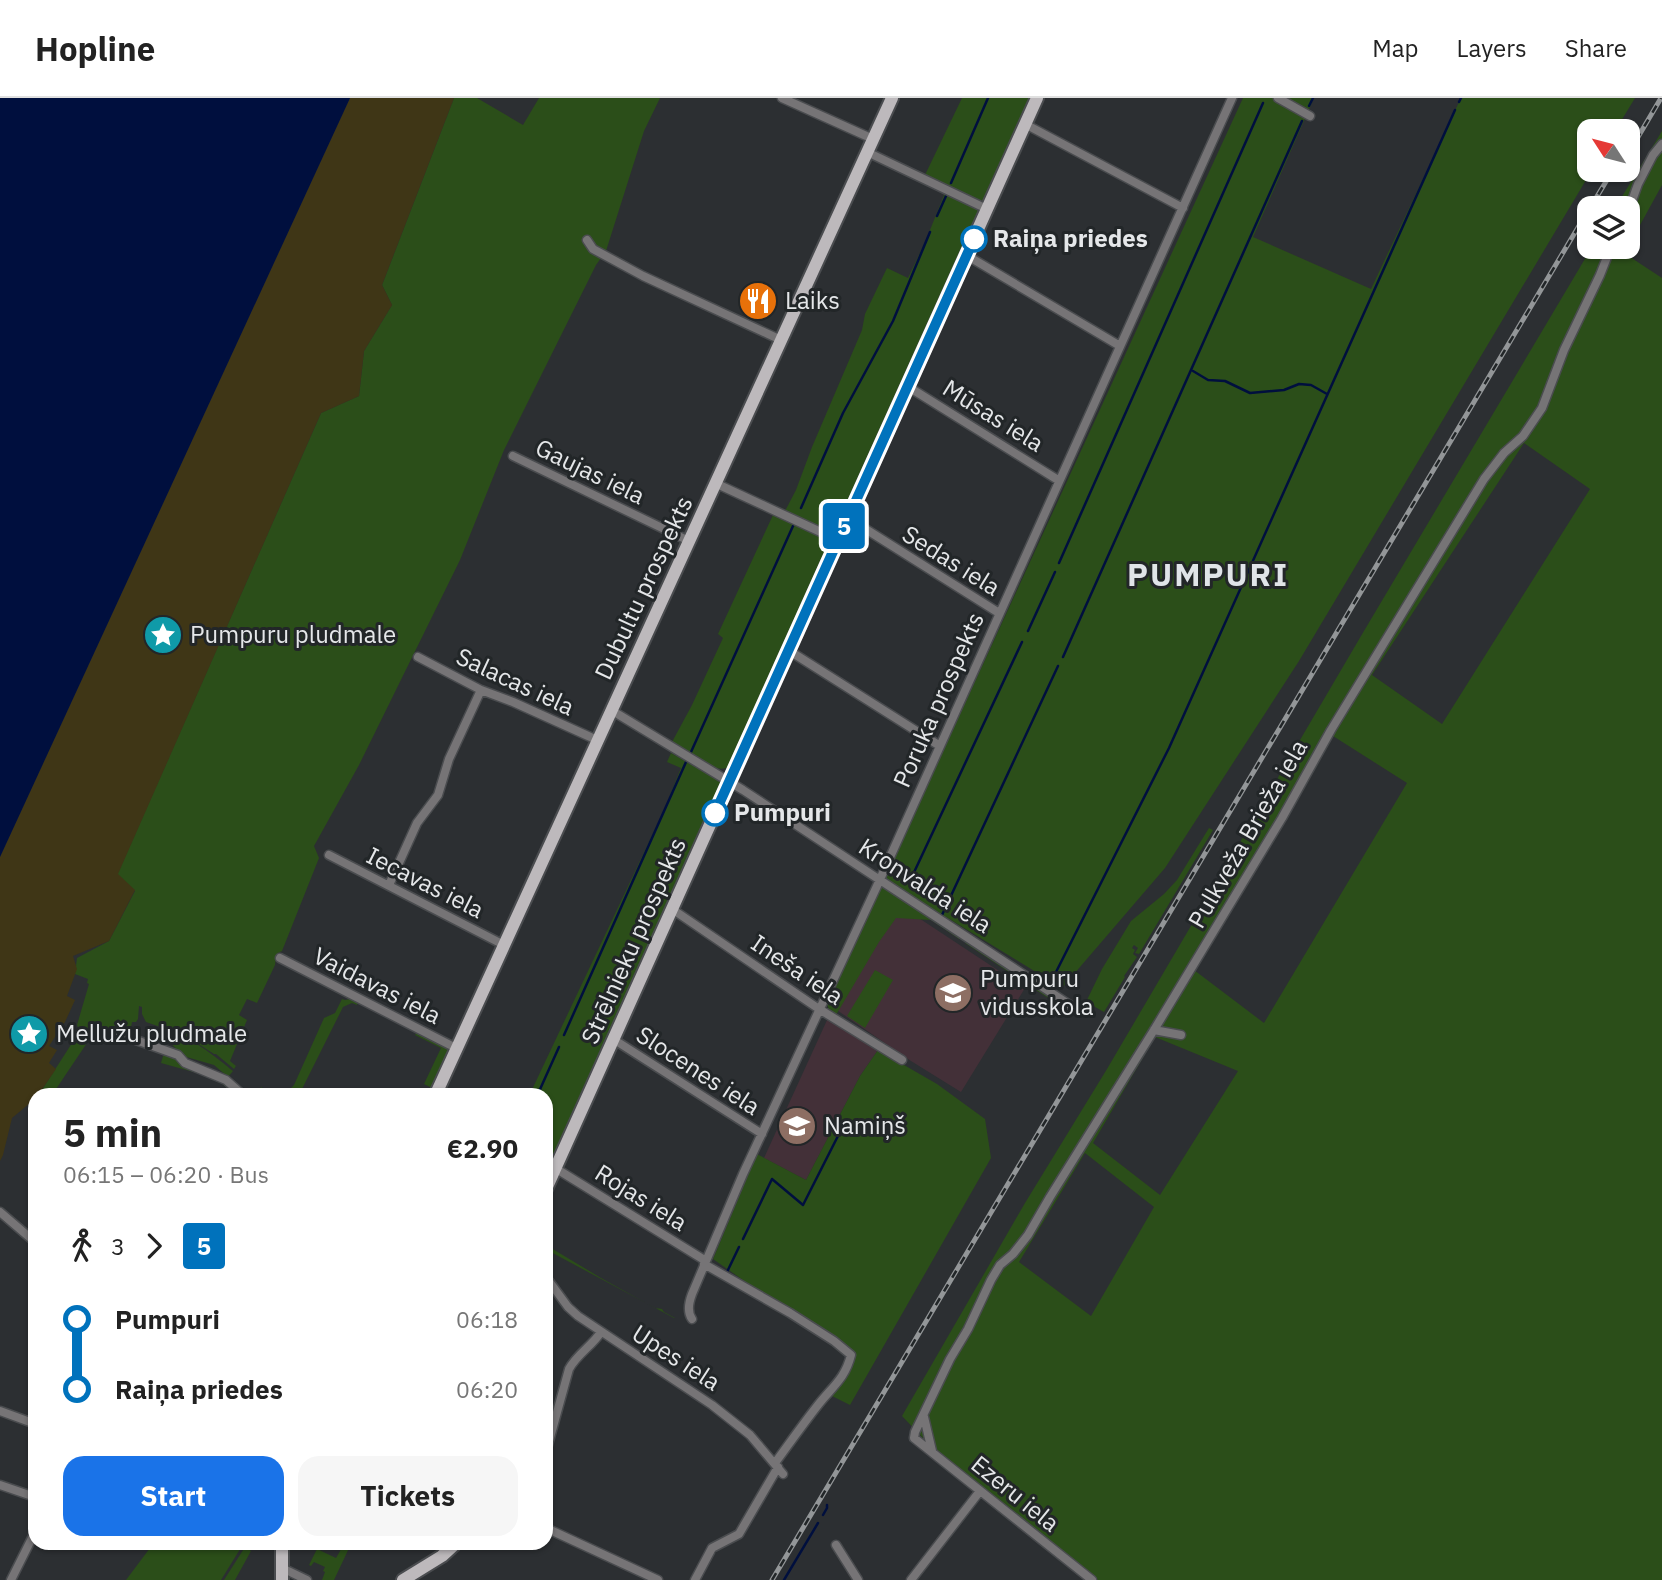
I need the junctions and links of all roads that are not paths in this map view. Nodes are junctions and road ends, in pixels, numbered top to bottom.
1 (782, 98) edge
2 (892, 98) edge
3 (1037, 98) edge
4 (1232, 98) edge
5 (1278, 98) edge
6 (1310, 116) dead end
7 (1025, 124) junction
8 (873, 139) junction
9 (1662, 144) edge
10 (867, 152) junction
11 (1634, 196) edge
12 (1183, 208) junction
13 (987, 209) junction
14 (587, 240) dead end
15 (966, 255) junction
16 (1606, 259) edge
17 (781, 340) junction
18 (1120, 346) junction
19 (907, 386) junction
20 (513, 456) dead end
21 (1058, 480) junction
22 (715, 483) junction
23 (848, 518) junction
24 (838, 540) junction
25 (689, 541) junction
26 (999, 614) junction
27 (788, 650) junction
28 (418, 657) dead end
29 (481, 690) junction
30 (611, 710) junction
31 (597, 740) junction
32 (940, 746) junction
33 (729, 781) junction
34 (329, 855) dead end
35 (879, 879) junction
36 (389, 886) junction
37 (672, 909) junction
38 (504, 945) junction
39 (280, 958) dead end
40 (1073, 1007) dead end
41 (819, 1009) junction
42 (1154, 1030) junction
43 (78, 1034) dead end
44 (1181, 1035) dead end
45 (613, 1039) junction
46 (456, 1048) junction
47 (902, 1060) dead end
48 (235, 1088) edge
49 (438, 1088) edge
50 (762, 1135) junction
51 (555, 1168) junction
52 (553, 1173) edge
53 (0, 1212) edge
54 (28, 1236) edge
55 (705, 1262) junction
56 (553, 1287) edge
57 (692, 1319) dead end
58 (601, 1332) junction
59 (0, 1410) edge
60 (924, 1417) junction
61 (28, 1421) edge
62 (553, 1427) edge
63 (914, 1438) joint
64 (933, 1453) junction
65 (779, 1468) junction
66 (0, 1485) edge
67 (980, 1491) junction
68 (28, 1495) edge
69 (553, 1531) edge
70 (835, 1545) dead end
71 (28, 1546) edge
72 (282, 1550) edge
73 (448, 1550) edge
74 (282, 1574) edge
75 (11, 1580) edge
76 (307, 1580) edge
77 (403, 1580) edge
78 (658, 1580) edge
79 (695, 1580) edge
80 (858, 1580) edge
81 (911, 1580) edge
82 (1091, 1580) edge

1 - 8 street
2 - 8 main road, Dubultu prospekts
3 - 7 main road, Strēlnieku prospekts
4 - 12 street, Poruka prospekts
5 - 6 street
7 - 12 street
7 - 13 main road, Strēlnieku prospekts
8 - 10 main road, Dubultu prospekts
9 - 11 street
10 - 13 street
10 - 17 main road, Dubultu prospekts
12 - 18 street, Poruka prospekts
13 - 15 main road, Strēlnieku prospekts
14 - 17 street
15 - 18 street
15 - 19 main road, Strēlnieku prospekts
16 - 42 street, Pulkveža Brieža iela
17 - 22 main road, Dubultu prospekts
18 - 21 street, Poruka prospekts
19 - 21 street, Mūsas iela
19 - 23 main road, Strēlnieku prospekts
20 - 25 street, Gaujas iela
21 - 26 street, Poruka prospekts
22 - 24 street
22 - 25 main road, Dubultu prospekts
23 - 24 main road, Strēlnieku prospekts
23 - 26 street, Sedas iela
24 - 27 main road, Strēlnieku prospekts
25 - 30 main road, Dubultu prospekts
26 - 32 street, Poruka prospekts
27 - 32 street
27 - 33 main road, Strēlnieku prospekts
28 - 29 street, Salacas iela
29 - 31 street, Salacas iela
29 - 36 street
30 - 31 main road, Dubultu prospekts
30 - 33 street, Kronvalda iela
31 - 38 main road, Dubultu prospekts
32 - 35 street, Poruka prospekts
33 - 35 street, Kronvalda iela
33 - 37 main road, Strēlnieku prospekts
34 - 36 street, Iecavas iela
35 - 40 street, Kronvalda iela
35 - 41 street, Poruka prospekts
36 - 38 street, Iecavas iela
37 - 41 street, Ineša iela
37 - 45 main road, Strēlnieku prospekts
38 - 46 main road, Dubultu prospekts
39 - 46 street, Vaidavas iela
41 - 47 street, Ineša iela
41 - 50 street, Poruka prospekts
42 - 44 street
42 - 60 street, Pulkveža Brieža iela
43 - 48 street
45 - 50 street, Slocenes iela
45 - 51 main road, Strēlnieku prospekts
46 - 49 main road, Dubultu prospekts
50 - 55 street, Poruka prospekts
51 - 52 main road, Strēlnieku prospekts
51 - 55 street, Rojas iela
53 - 54 street
55 - 57 street, Poruka prospekts
55 - 65 street, Rojas iela
56 - 58 street, Upes iela
58 - 62 street
58 - 65 street, Upes iela
59 - 61 street
60 - 63 street, Pulkveža Brieža iela
60 - 64 street
63 - 64 street, Ezeru iela
64 - 67 street, Ezeru iela
65 - 79 street
66 - 68 street
67 - 81 street
67 - 82 street, Ezeru iela
69 - 78 street
70 - 80 street
71 - 75 street
72 - 74 main road
73 - 77 main road
74 - 76 street

